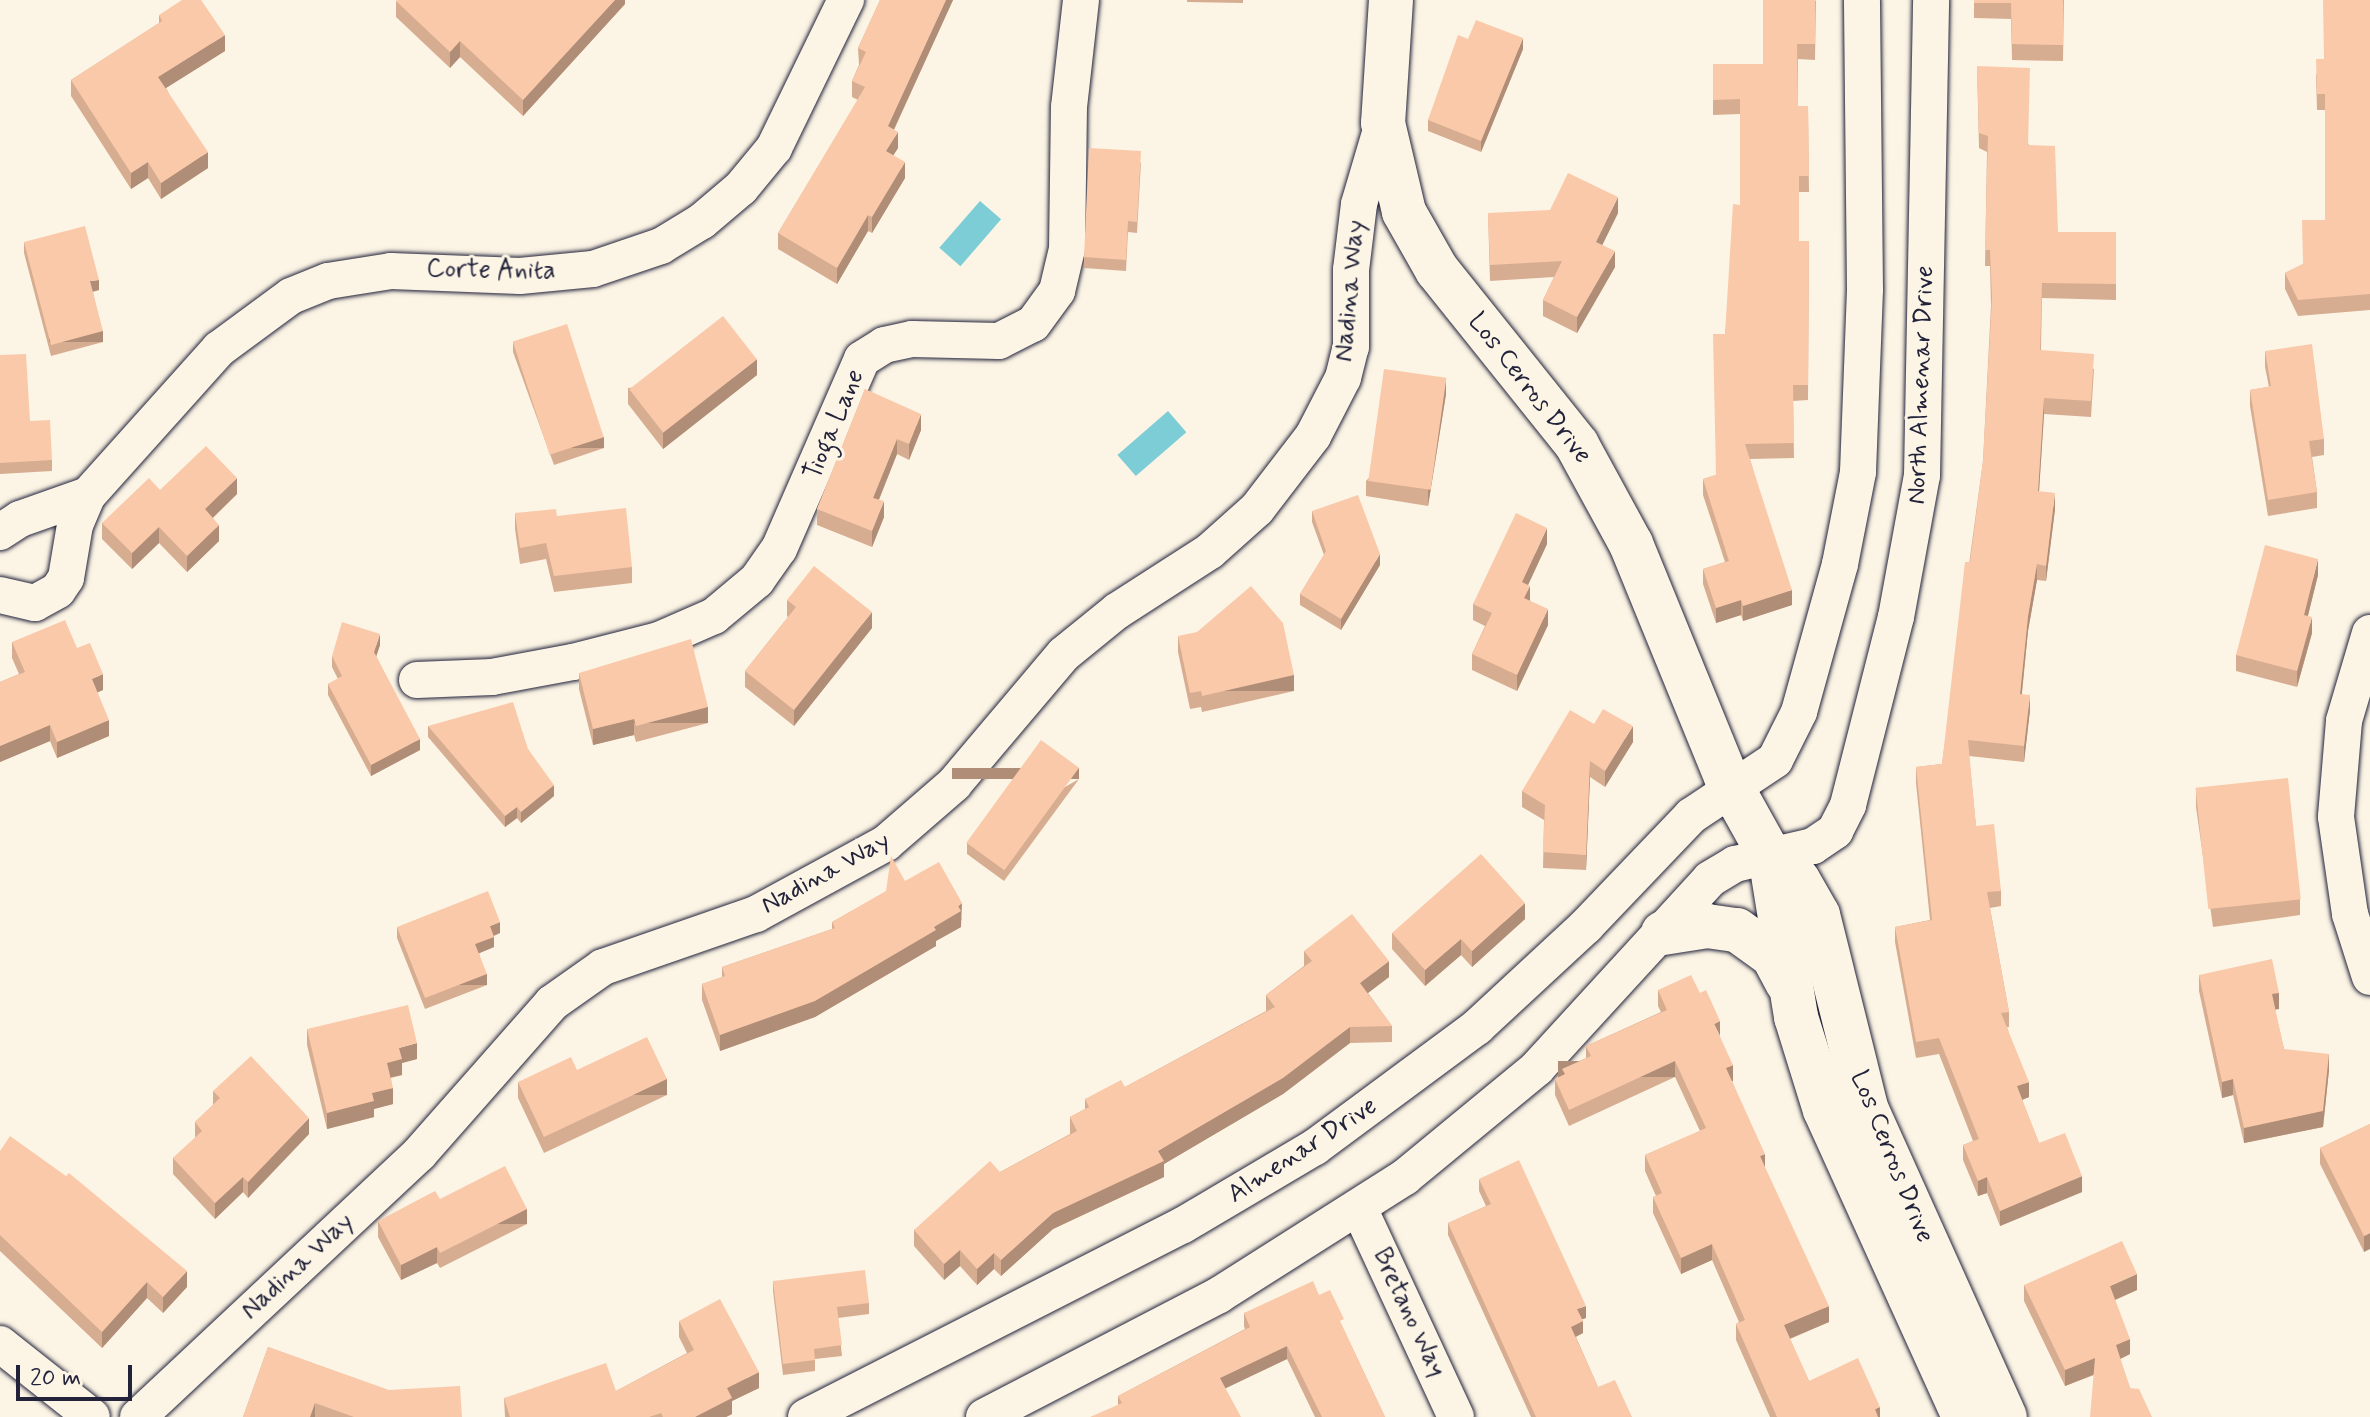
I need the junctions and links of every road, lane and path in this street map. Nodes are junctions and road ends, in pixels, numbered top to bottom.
1 (846, 0) edge
2 (1081, 0) edge
3 (1391, 0) edge
4 (1862, 0) edge
5 (1931, 0) edge
6 (1383, 123) junction
7 (88, 495) junction
8 (0, 532) edge
9 (0, 595) edge
10 (2370, 633) edge
11 (417, 680) dead end
12 (1732, 790) junction
13 (1770, 856) junction
14 (1663, 933) junction
15 (2370, 977) edge
16 (1790, 988) junction
17 (1359, 1208) junction
18 (0, 1344) edge
19 (92, 1417) edge
20 (138, 1417) edge
21 (806, 1417) edge
22 (984, 1417) edge
23 (1456, 1417) edge
24 (1964, 1417) edge
25 (2005, 1417) edge

1 - 7 street, Corte Anita
2 - 11 street, Tioga Lane
3 - 6 street, Los Cerros Drive
4 - 12 street
5 - 13 street, North Almenar Drive
6 - 12 street, Los Cerros Drive
6 - 20 street, Nadina Way
7 - 8 street, Corte Anita
7 - 9 street, Corte Anita
10 - 15 street
12 - 13 street, Los Cerros Drive
12 - 21 street, Almenar Drive
13 - 14 street
13 - 16 street, Los Cerros Drive
13 - 25 street, Los Cerros Drive
14 - 16 street
14 - 17 street
16 - 24 street, Los Cerros Drive
17 - 22 street
17 - 23 street, Bretano Way
18 - 19 street

